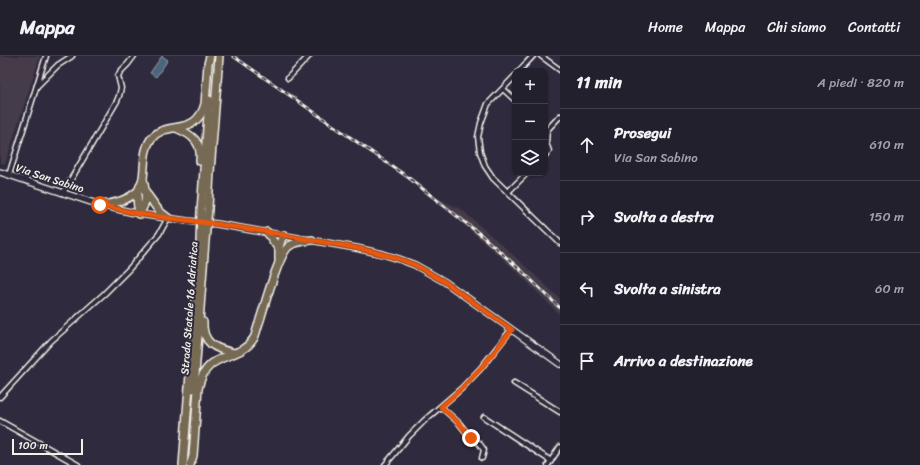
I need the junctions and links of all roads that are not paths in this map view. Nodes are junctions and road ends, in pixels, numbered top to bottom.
1 (46, 56) edge
2 (72, 56) edge
3 (134, 56) edge
4 (211, 56) edge
5 (219, 56) edge
6 (309, 56) edge
7 (533, 56) edge
8 (541, 56) edge
9 (522, 68) edge
10 (560, 70) edge
11 (288, 78) dead end
12 (512, 79) edge
13 (37, 86) junction
14 (503, 89) junction
15 (512, 97) edge
16 (560, 116) edge
17 (548, 127) edge
18 (176, 128) junction
19 (0, 172) edge
20 (9, 175) junction
21 (524, 176) edge
22 (143, 179) junction
23 (138, 191) junction
24 (508, 192) junction
25 (63, 193) junction
26 (146, 193) junction
27 (100, 205) junction
28 (205, 210) junction
29 (139, 214) junction
30 (168, 218) junction
31 (267, 232) junction
32 (284, 235) junction
33 (312, 240) junction
34 (560, 243) edge
35 (203, 244) junction
36 (278, 248) junction
37 (287, 248) junction
38 (279, 261) junction
39 (512, 330) junction
40 (234, 353) junction
41 (560, 364) edge
42 (514, 383) dead end
43 (0, 397) edge
44 (441, 407) junction
45 (560, 412) edge
46 (484, 417) dead end
47 (0, 421) edge
48 (560, 447) edge
49 (482, 458) dead end
50 (551, 461) junction
51 (78, 465) edge
52 (183, 465) edge
53 (189, 465) edge
54 (386, 465) edge
55 (548, 465) edge

1 - 13 street
2 - 13 street
3 - 25 street
4 - 18 highway
4 - 28 highway, Strada Statale 16 Adriatica
5 - 28 highway, Strada Statale 16 Adriatica
6 - 11 street
7 - 9 street
8 - 10 street
12 - 14 street
13 - 20 street
14 - 15 street
14 - 24 street
16 - 17 street
18 - 22 highway
18 - 28 highway
19 - 20 street, Via San Sabino
20 - 25 street, Via San Sabino
21 - 24 street
22 - 23 highway
22 - 26 highway
23 - 27 highway
23 - 29 highway
24 - 34 street
25 - 27 street, Via San Sabino
26 - 29 highway
26 - 30 highway
27 - 29 street, Via San Sabino
28 - 35 highway, Strada Statale 16 Adriatica, bridge
29 - 30 street, Via San Sabino
30 - 31 street, Via San Sabino
30 - 43 street
31 - 32 street, Via San Sabino
31 - 36 highway
32 - 33 street, Via San Sabino
32 - 36 highway
32 - 37 highway
33 - 37 highway
33 - 39 street, Via San Sabino
35 - 40 highway
35 - 52 highway, Strada Statale 16 Adriatica
35 - 53 highway, Strada Statale 16 Adriatica
36 - 38 highway
37 - 38 highway
38 - 40 highway
39 - 41 street, Via San Sabino
39 - 44 street
40 - 53 highway
42 - 45 street
44 - 49 street
44 - 54 street
46 - 50 street
47 - 51 street
48 - 50 street
50 - 55 street

